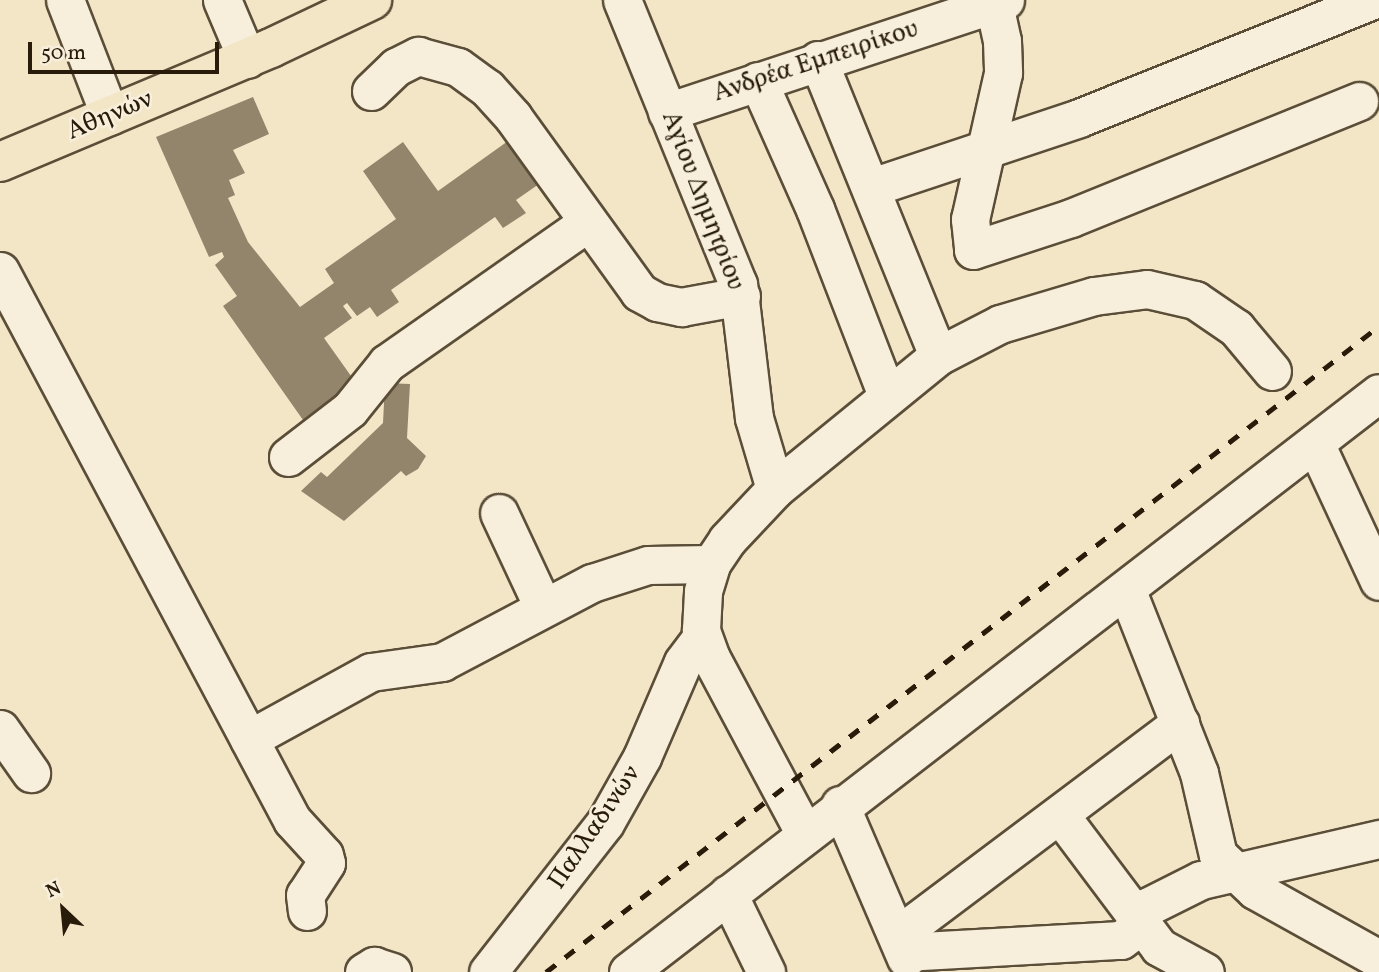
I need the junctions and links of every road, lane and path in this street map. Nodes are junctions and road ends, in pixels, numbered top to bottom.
1 (65, 0) edge
2 (222, 0) edge
3 (372, 0) edge
4 (1372, 0) edge
5 (997, 1) edge
6 (632, 4) edge
7 (247, 59) junction
8 (818, 60) junction
9 (758, 80) junction
10 (371, 91) dead end
11 (1359, 101) dead end
12 (667, 112) junction
13 (110, 116) junction
14 (989, 148) junction
15 (0, 162) edge
16 (872, 187) junction
17 (587, 223) junction
18 (0, 271) edge
19 (741, 296) junction
20 (938, 356) junction
21 (1272, 371) dead end
22 (1379, 393) edge
23 (887, 396) junction
24 (1315, 443) junction
25 (288, 457) dead end
26 (775, 489) junction
27 (499, 513) dead end
28 (711, 564) junction
29 (1379, 581) edge
30 (1128, 591) junction
31 (543, 607) junction
32 (702, 637) junction
33 (1180, 723) junction
34 (0, 729) edge
35 (249, 739) junction
36 (31, 773) dead end
37 (840, 805) junction
38 (1060, 815) junction
39 (804, 832) junction
40 (1379, 839) edge
41 (1232, 872) junction
42 (728, 894) junction
43 (307, 911) dead end
44 (1138, 921) junction
45 (904, 953) edge
46 (1379, 959) edge
47 (364, 972) edge
48 (392, 972) edge
49 (488, 972) edge
50 (628, 972) edge
51 (766, 972) edge
52 (1205, 972) edge

1 - 13 street
2 - 7 street
3 - 7 main road, Αθηνών
4 - 14 street
5 - 8 street, Ανδρέα Εμπειρίκου
5 - 14 street
6 - 12 street, Αγίου Δημητρίου
7 - 13 main road, Αθηνών
8 - 9 street, Ανδρέα Εμπειρίκου
8 - 16 street
9 - 12 street, Ανδρέα Εμπειρίκου
9 - 23 street
10 - 17 street
11 - 14 street
12 - 19 street, Αγίου Δημητρίου
13 - 15 main road, Αθηνών
14 - 16 street
16 - 20 street
17 - 19 street
17 - 25 street
18 - 35 street
19 - 26 street, Αγίου Δημητρίου
20 - 21 street
20 - 23 street
22 - 24 street
23 - 26 street
24 - 29 street
24 - 30 street
26 - 28 street
27 - 31 street
28 - 31 street
28 - 32 street
30 - 33 street
30 - 37 street
31 - 35 street
32 - 39 street
32 - 49 street, Παλλαδινών
33 - 38 street
33 - 41 street
34 - 36 street
35 - 43 street
37 - 39 street
37 - 45 street
38 - 44 street
38 - 45 street
39 - 42 street
40 - 41 street
41 - 44 street
41 - 46 street
42 - 50 street
42 - 51 street
44 - 45 street
44 - 52 street
47 - 48 street

